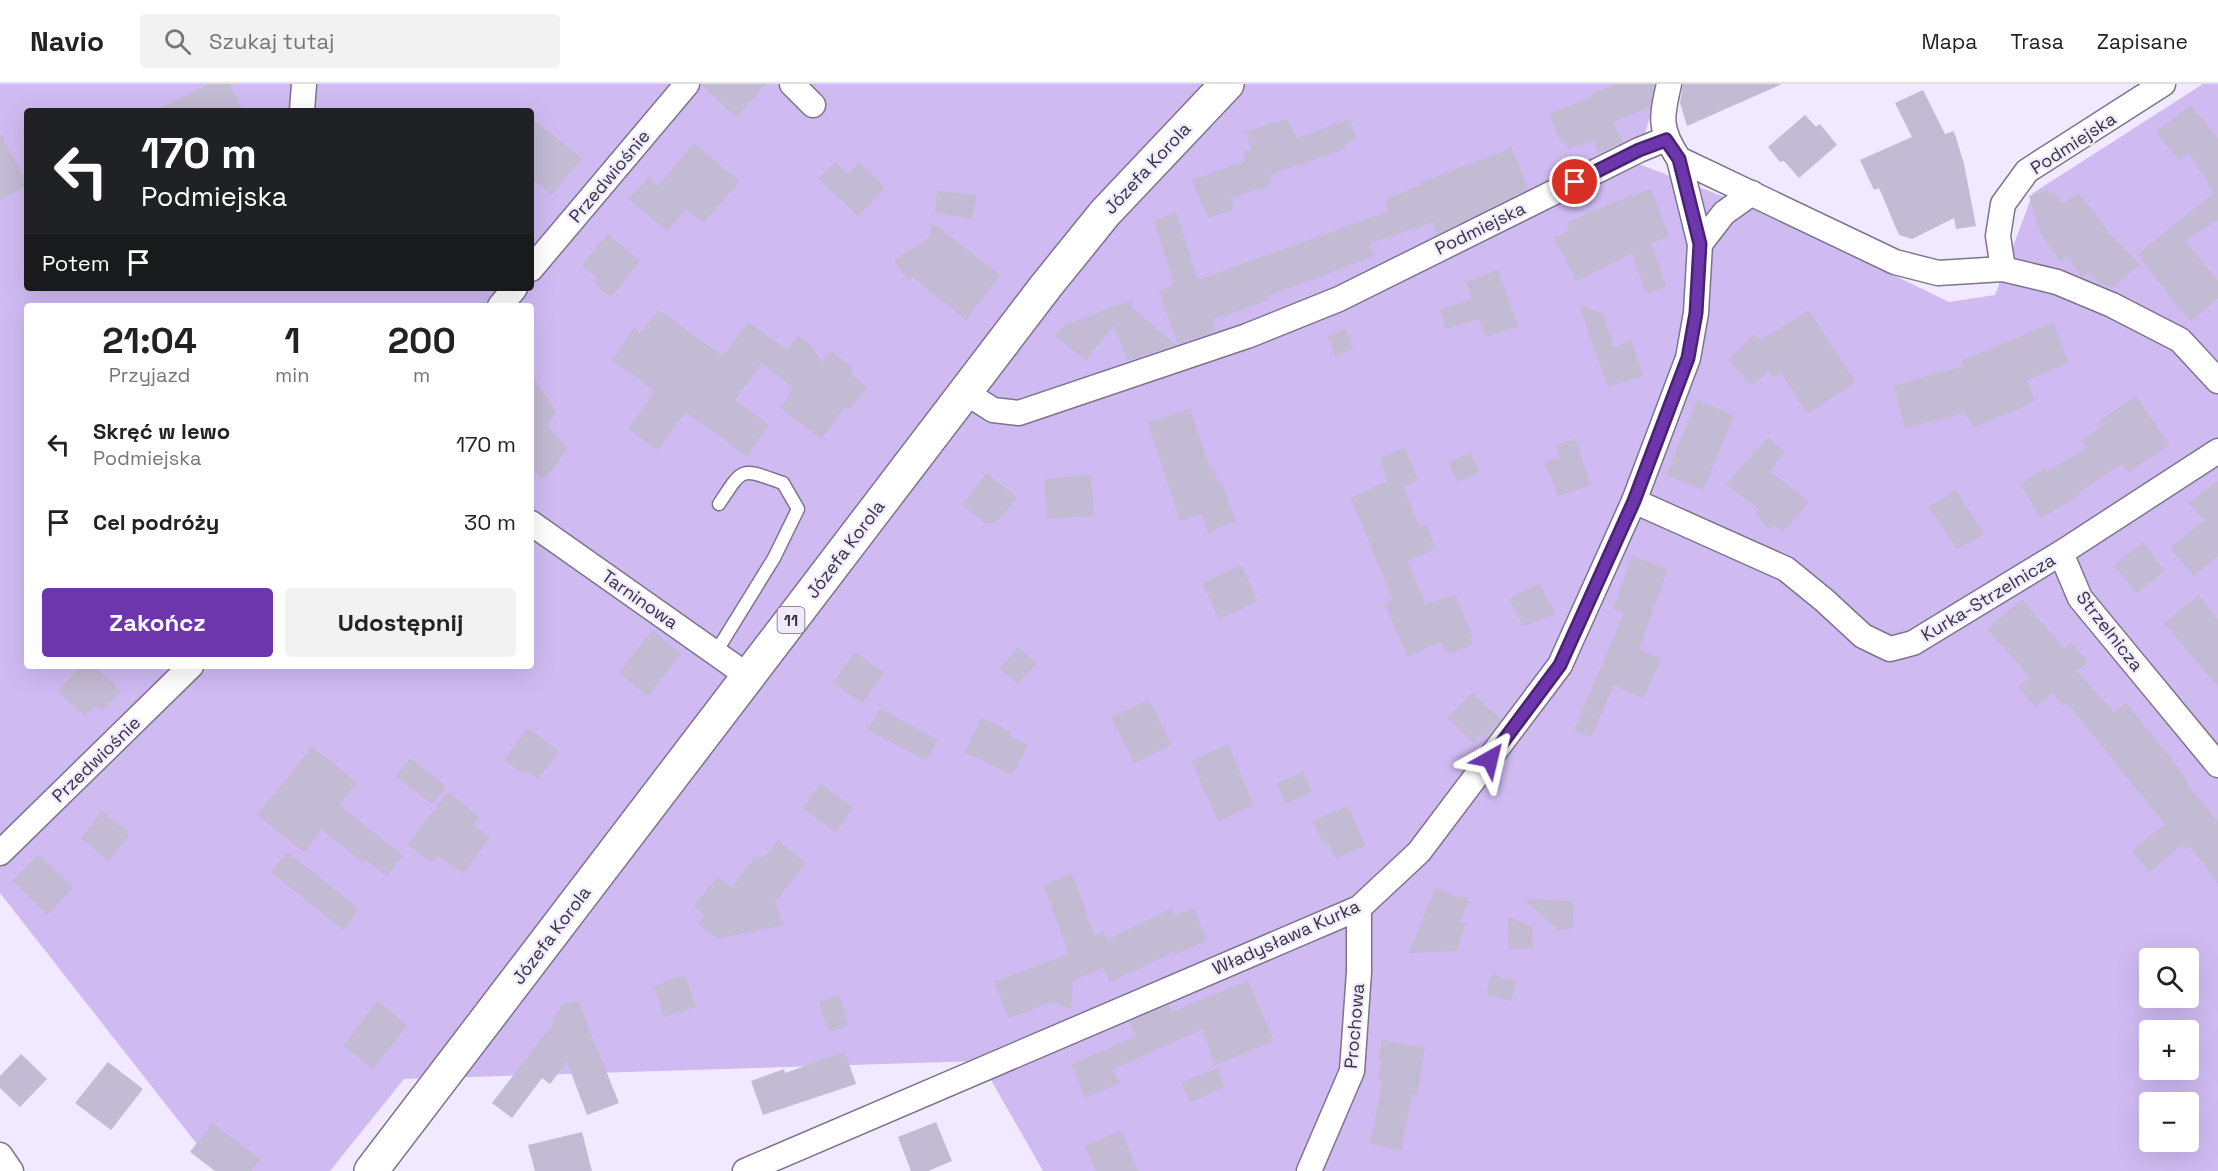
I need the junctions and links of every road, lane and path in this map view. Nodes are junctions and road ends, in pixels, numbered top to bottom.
1 (304, 84) edge
2 (687, 84) edge
3 (792, 84) edge
4 (1227, 84) edge
5 (1670, 84) edge
6 (2163, 84) edge
7 (813, 105) dead end
8 (302, 108) edge
9 (1672, 149) junction
10 (1752, 193) junction
11 (1700, 244) junction
12 (534, 265) edge
13 (2003, 269) junction
14 (512, 291) edge
15 (502, 303) edge
16 (2218, 381) edge
17 (965, 392) junction
18 (2218, 451) edge
19 (1634, 501) junction
20 (718, 504) dead end
21 (534, 525) edge
22 (2061, 553) junction
23 (716, 652) junction
24 (188, 669) edge
25 (748, 676) junction
26 (2218, 765) edge
27 (4, 840) edge
28 (1359, 908) junction
29 (0, 1155) edge
30 (11, 1171) edge
31 (371, 1171) edge
32 (745, 1171) edge
33 (1309, 1171) edge

1 - 8 street
2 - 12 street, Przedwiośnie
3 - 7 street
4 - 17 highway, Józefa Korola / 11
5 - 9 street, Władysława Kurka
6 - 13 street, Podmiejska
9 - 10 street
9 - 11 street, Władysława Kurka
9 - 17 street, Podmiejska
10 - 11 street
10 - 13 street
11 - 19 street, Władysława Kurka
13 - 16 street
14 - 15 street
17 - 25 highway, Józefa Korola / 11
18 - 22 street
19 - 22 street, Kurka-Strzelnicza
19 - 28 street, Władysława Kurka
20 - 23 lane
21 - 23 street, Tarninowa
22 - 26 street, Strzelnicza
23 - 25 street, Tarninowa
24 - 27 street, Przedwiośnie
25 - 31 highway, Józefa Korola / 11
28 - 32 street, Władysława Kurka
28 - 33 street, Prochowa
29 - 30 street

